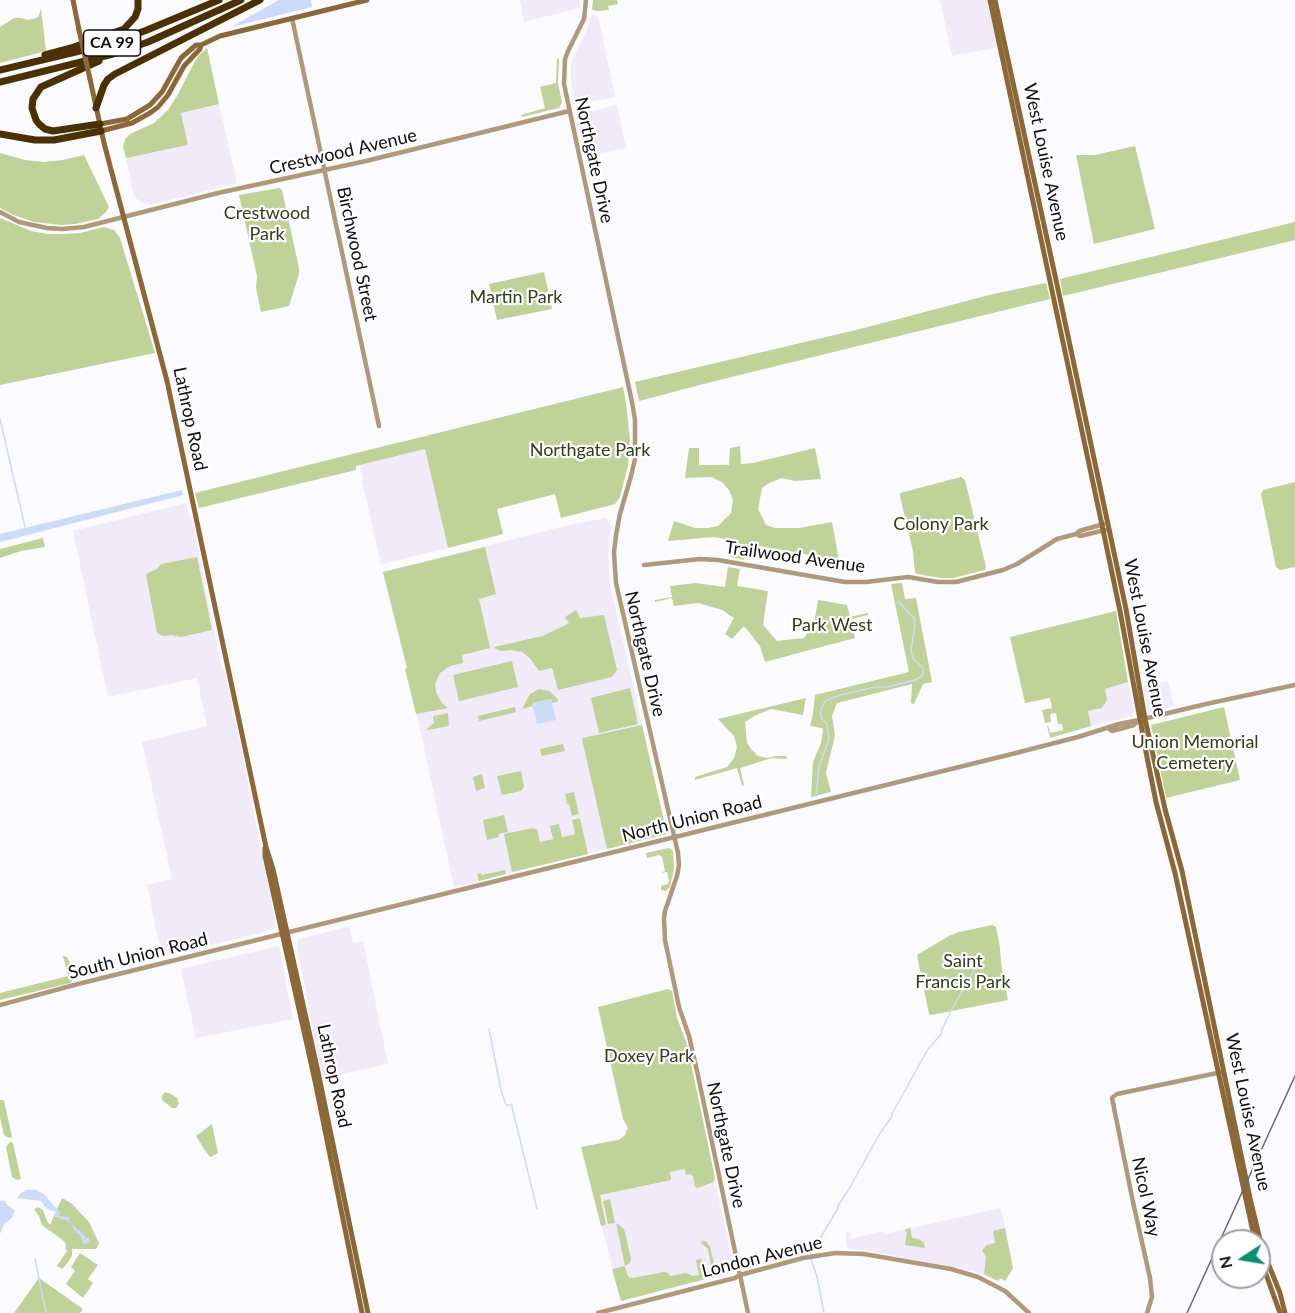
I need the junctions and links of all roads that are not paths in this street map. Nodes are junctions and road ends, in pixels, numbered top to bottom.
1 (72, 0) edge
2 (138, 0) edge
3 (219, 0) edge
4 (241, 0) edge
5 (260, 0) edge
6 (368, 0) edge
7 (586, 0) edge
8 (990, 0) edge
9 (995, 0) edge
10 (292, 18) junction
11 (113, 54) junction
12 (0, 69) edge
13 (0, 82) edge
14 (96, 108) junction
15 (569, 111) junction
16 (100, 127) junction
17 (0, 134) edge
18 (326, 171) junction
19 (0, 212) edge
20 (123, 217) junction
21 (379, 426) dead end
22 (1105, 527) junction
23 (644, 566) dead end
24 (1295, 686) edge
25 (1142, 719) junction
26 (674, 837) junction
27 (285, 934) junction
28 (0, 1005) edge
29 (1221, 1072) junction
30 (316, 1077) junction
31 (1253, 1229) edge
32 (740, 1275) junction
33 (1271, 1286) edge
34 (362, 1313) edge
35 (368, 1313) edge
36 (600, 1313) edge
37 (748, 1313) edge
38 (1029, 1313) edge
39 (1147, 1313) edge
40 (1280, 1313) edge
41 (1285, 1313) edge

1 - 14 main road, Lathrop Road, bridge
2 - 12 highway
3 - 12 highway, CA 99
4 - 11 highway, CA 99
5 - 14 highway
6 - 10 main road
7 - 15 street, Northgate Drive
8 - 22 main road, West Louise Avenue
9 - 22 main road, West Louise Avenue
10 - 16 main road
10 - 18 street, Birchwood Street
11 - 13 highway, CA 99
11 - 16 highway
14 - 16 main road, Lathrop Road
15 - 18 street, Crestwood Avenue
15 - 26 street, Northgate Drive
16 - 17 highway
16 - 20 main road, Lathrop Road
18 - 20 street, Crestwood Avenue
18 - 21 street, Birchwood Street
19 - 20 street, Crestwood Avenue
20 - 27 main road, Lathrop Road
22 - 23 street, Trailwood Avenue
22 - 25 main road, West Louise Avenue
24 - 25 street, North Union Road
25 - 26 street, North Union Road
25 - 29 main road, West Louise Avenue
26 - 27 street, North Union Road
26 - 32 street, Northgate Drive
27 - 28 street, South Union Road
27 - 30 main road, Lathrop Road
29 - 31 main road, West Louise Avenue
29 - 39 street, Nicol Way
29 - 41 main road, West Louise Avenue
30 - 34 main road, Lathrop Road
30 - 35 main road, Lathrop Road
32 - 36 street, London Avenue
32 - 37 street, Northgate Drive
32 - 38 street, London Avenue
33 - 40 main road

